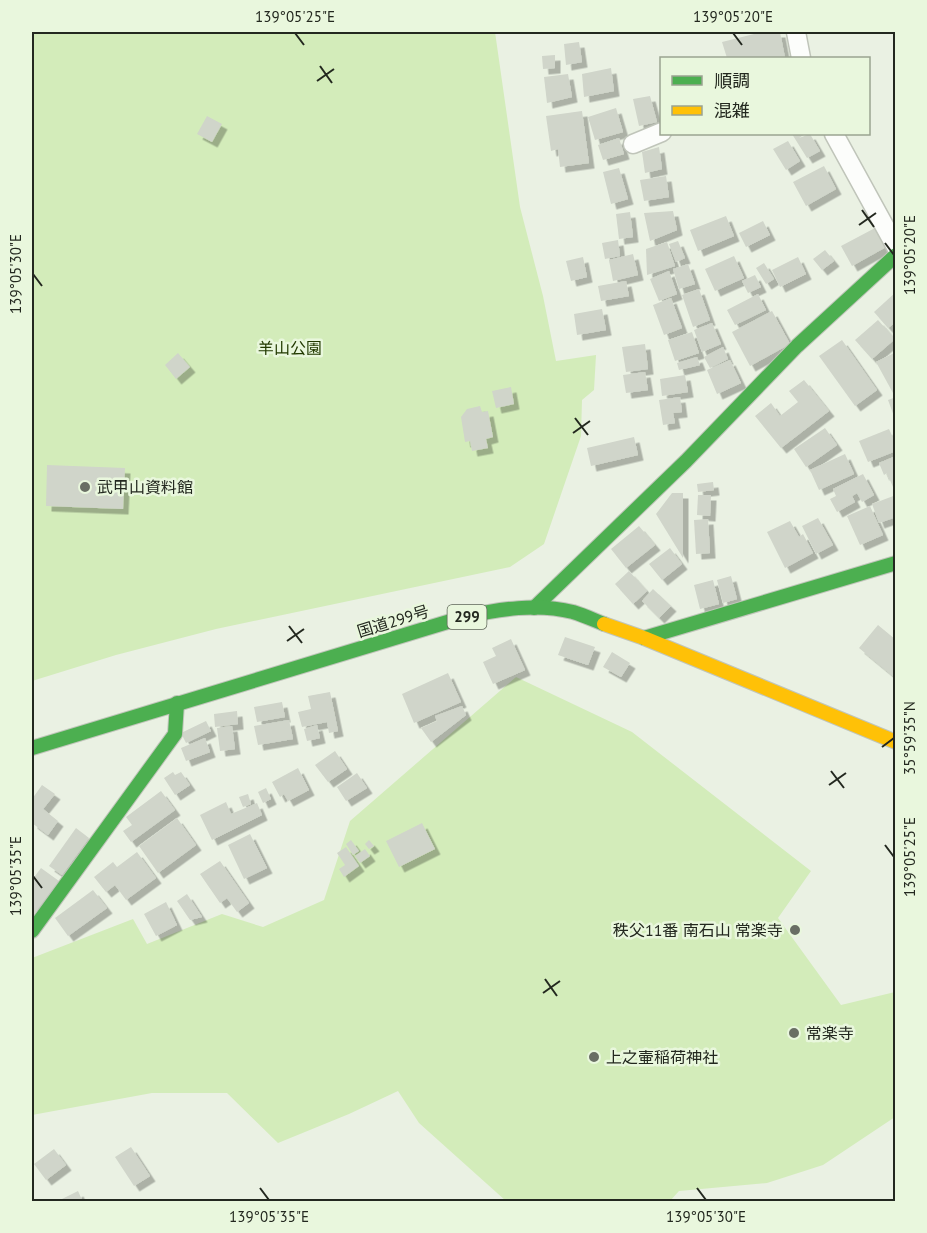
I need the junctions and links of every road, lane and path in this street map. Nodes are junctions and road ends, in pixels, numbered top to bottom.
1 (796, 32) edge
2 (801, 57) edge
3 (660, 133) edge
4 (835, 135) edge
5 (633, 144) dead end
6 (896, 247) edge
7 (896, 255) edge
8 (896, 564) edge
9 (534, 608) junction
10 (645, 638) junction
11 (177, 703) junction
12 (896, 721) edge
13 (858, 727) junction
14 (896, 742) edge
15 (32, 748) edge
16 (32, 931) edge

1 - 2 street
3 - 5 street
4 - 6 street
7 - 9 main road
8 - 10 main road
9 - 10 main road, 国道299号 / 299
9 - 11 main road, 国道299号 / 299
10 - 13 main road, 国道299号 / 299
11 - 15 main road, 国道299号 / 299
11 - 16 main road
12 - 13 street
13 - 14 main road, 国道299号 / 299

